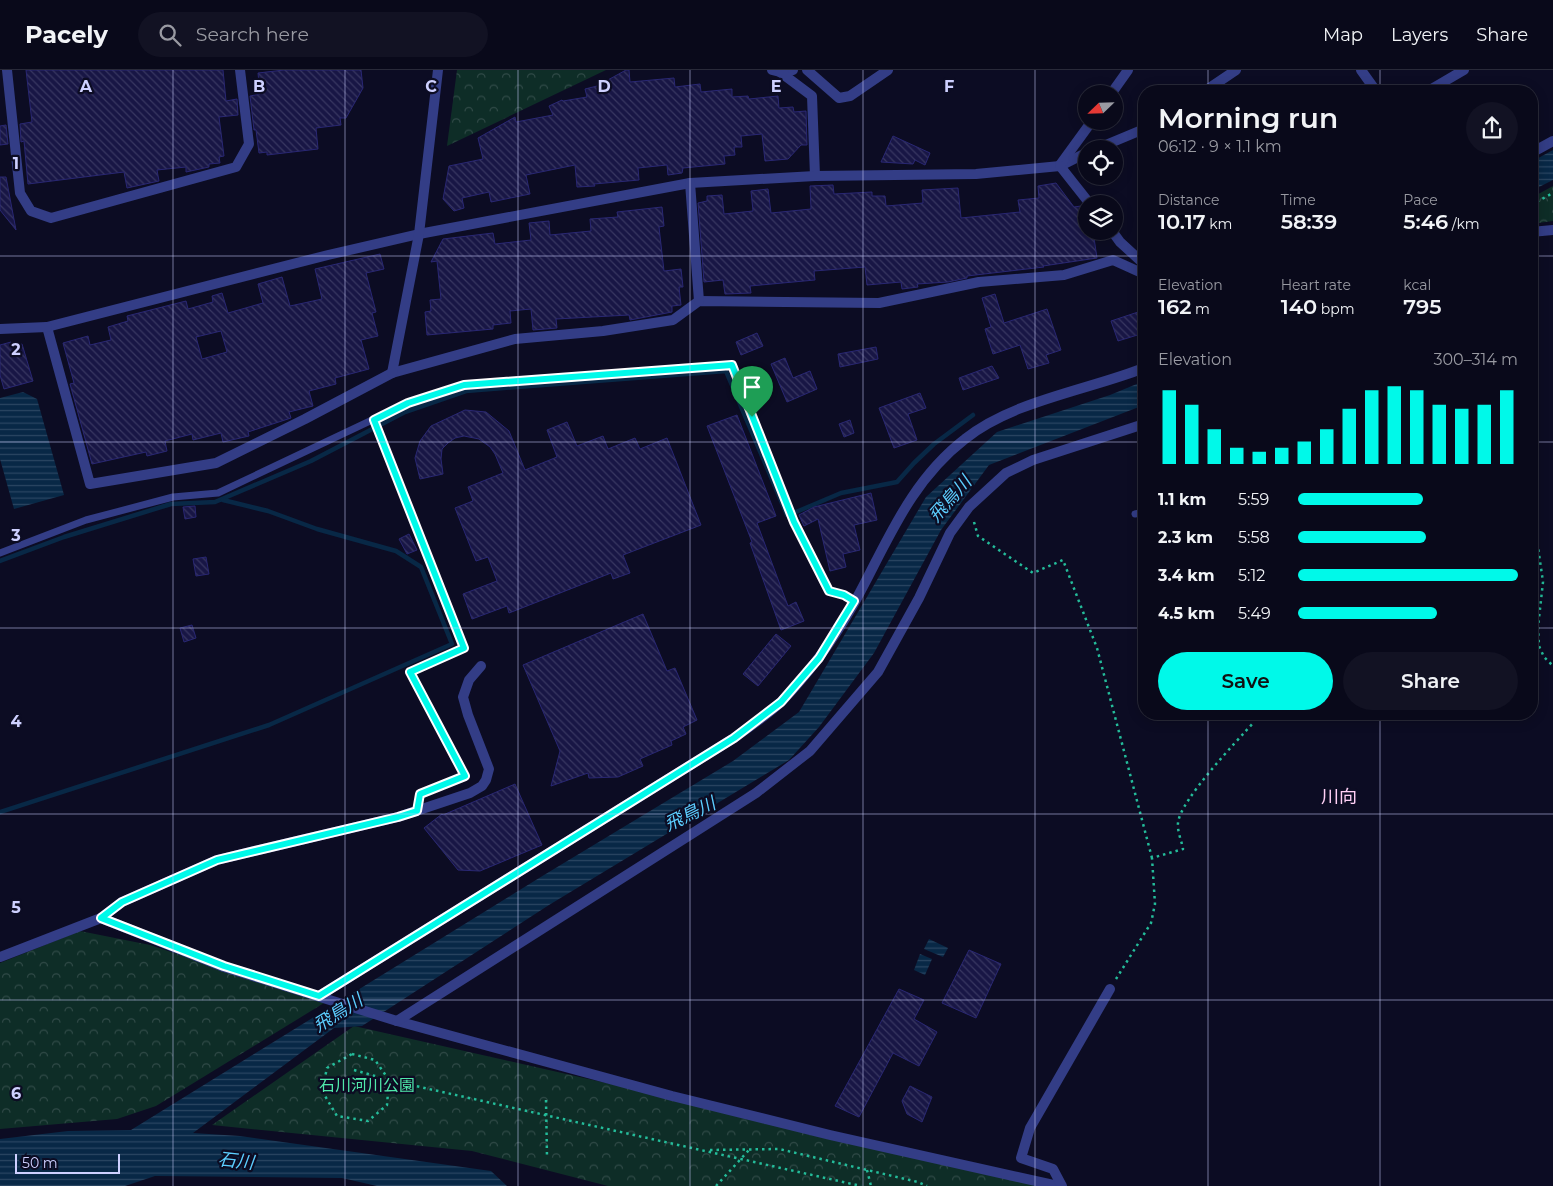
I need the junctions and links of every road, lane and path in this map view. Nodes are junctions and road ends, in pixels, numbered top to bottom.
1 (7, 70) edge
2 (240, 70) edge
3 (438, 70) edge
4 (793, 70) edge
5 (806, 70) edge
6 (888, 70) edge
7 (1128, 70) edge
8 (1236, 70) edge
9 (1361, 70) edge
10 (1464, 70) edge
11 (776, 71) edge
12 (1117, 85) edge
13 (1214, 85) edge
14 (1372, 85) edge
15 (1438, 85) edge
16 (1086, 130) edge
17 (1138, 132) edge
18 (1118, 140) edge
19 (1553, 141) edge
20 (1538, 149) edge
21 (1078, 157) edge
22 (1060, 166) junction
23 (815, 176) junction
24 (690, 183) junction
25 (1553, 193) edge
26 (1083, 195) edge
27 (1538, 201) edge
28 (1553, 230) edge
29 (1538, 231) edge
30 (420, 234) junction
31 (1121, 240) edge
32 (1138, 258) edge
33 (1138, 271) edge
34 (699, 302) junction
35 (47, 327) junction
36 (0, 329) edge
37 (1138, 370) edge
38 (392, 373) junction
39 (374, 420) junction
40 (1138, 426) edge
41 (1138, 513) edge
42 (1135, 514) dead end
43 (978, 516) dead end
44 (1538, 547) edge
45 (0, 554) edge
46 (854, 601) junction
47 (1538, 627) edge
48 (1538, 627) edge
49 (481, 666) dead end
50 (1553, 666) edge
51 (1254, 722) dead end
52 (417, 811) junction
53 (1152, 858) junction
54 (101, 918) junction
55 (0, 957) edge
56 (1110, 989) joint
57 (319, 996) junction
58 (397, 1021) junction
59 (354, 1070) dead end
60 (389, 1080) junction
61 (546, 1100) dead end
62 (546, 1114) junction
63 (705, 1150) junction
64 (748, 1150) junction
65 (547, 1157) dead end
66 (740, 1159) junction
67 (867, 1170) junction
68 (716, 1186) edge
69 (861, 1186) edge
70 (870, 1186) edge
71 (927, 1186) edge
72 (1060, 1186) edge

1 - 2 street
3 - 30 street
4 - 11 street
5 - 6 street
7 - 12 street
8 - 13 street
9 - 14 street
10 - 15 street
11 - 23 street
16 - 22 street
17 - 18 street
19 - 20 street
21 - 22 street
22 - 23 street
22 - 26 street
23 - 24 street
24 - 30 street
24 - 34 street
25 - 27 path
28 - 29 street
30 - 35 street
30 - 38 street
31 - 32 street
33 - 34 street
34 - 38 street
35 - 36 street
35 - 38 street
37 - 46 street
39 - 45 lane
39 - 46 lane
39 - 52 lane
40 - 58 street
41 - 42 lane
43 - 53 path
44 - 48 path
46 - 57 street
47 - 50 path
49 - 52 street
51 - 53 path
52 - 54 street
53 - 56 path
54 - 55 street
54 - 57 street
56 - 72 street
57 - 58 street
58 - 72 street
59 - 60 path
60 - 60 path
60 - 62 path
61 - 62 path
62 - 63 path
62 - 65 path
63 - 64 path
63 - 66 path
64 - 66 path
64 - 67 path
66 - 68 path
66 - 69 path
67 - 70 path
67 - 71 path

